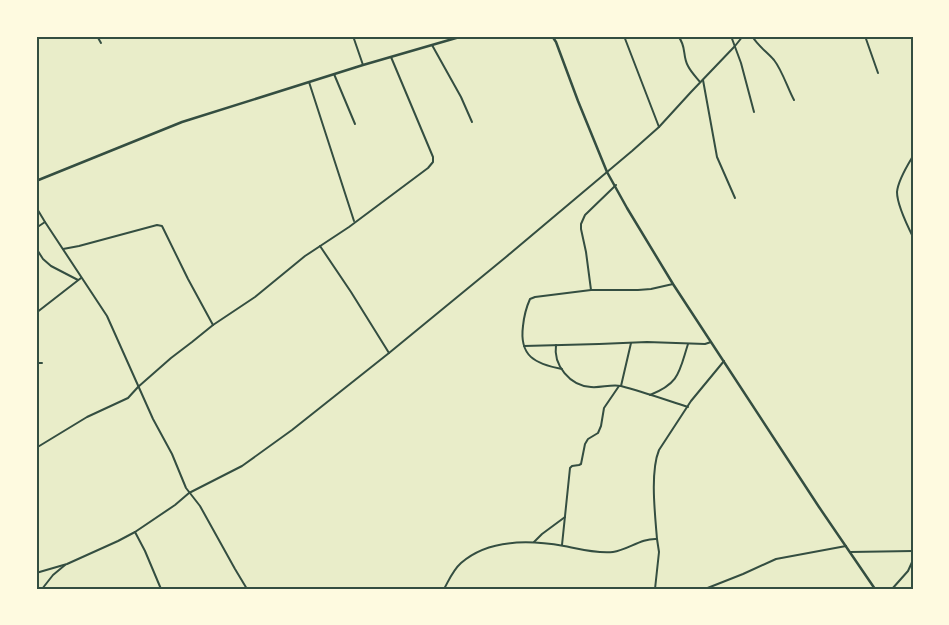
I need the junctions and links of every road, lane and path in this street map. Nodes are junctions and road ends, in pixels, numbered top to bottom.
1 (97, 36) edge
2 (353, 36) edge
3 (463, 36) edge
4 (552, 36) edge
5 (556, 36) edge
6 (624, 36) edge
7 (678, 36) edge
8 (731, 36) edge
9 (743, 36) edge
10 (752, 36) edge
11 (865, 36) edge
12 (556, 42) junction
13 (101, 43) dead end
14 (432, 46) junction
15 (735, 46) junction
16 (391, 58) junction
17 (363, 65) junction
18 (878, 73) dead end
19 (334, 74) junction
20 (702, 81) junction
21 (309, 82) junction
22 (794, 100) dead end
23 (754, 112) dead end
24 (472, 122) dead end
25 (355, 124) dead end
26 (659, 127) junction
27 (913, 156) edge
28 (607, 172) junction
29 (36, 181) edge
30 (616, 185) junction
31 (735, 198) dead end
32 (36, 207) edge
33 (44, 222) junction
34 (354, 222) junction
35 (36, 228) edge
36 (913, 237) edge
37 (320, 246) junction
38 (36, 248) edge
39 (63, 249) junction
40 (82, 277) junction
41 (78, 280) junction
42 (673, 284) junction
43 (591, 290) junction
44 (36, 313) edge
45 (213, 325) junction
46 (631, 342) junction
47 (711, 342) junction
48 (688, 344) junction
49 (556, 345) junction
50 (524, 346) junction
51 (389, 354) junction
52 (724, 361) junction
53 (36, 363) edge
54 (42, 363) dead end
55 (562, 369) junction
56 (138, 386) junction
57 (620, 386) junction
58 (650, 395) junction
59 (688, 407) junction
60 (36, 448) edge
61 (189, 493) junction
62 (565, 517) junction
63 (135, 532) junction
64 (657, 539) junction
65 (534, 542) junction
66 (562, 546) junction
67 (846, 546) junction
68 (913, 551) edge
69 (850, 552) junction
70 (913, 560) edge
71 (67, 564) junction
72 (36, 573) edge
73 (42, 589) edge
74 (162, 589) edge
75 (247, 589) edge
76 (444, 589) edge
77 (655, 589) edge
78 (704, 589) edge
79 (875, 589) edge
80 (892, 589) edge

1 - 13 street
2 - 17 street
3 - 14 main road
4 - 12 main road
5 - 12 main road
6 - 26 street
7 - 20 street
8 - 15 street
9 - 15 street
10 - 22 street
11 - 18 street
12 - 28 main road
14 - 16 main road
14 - 24 street
15 - 20 street
15 - 23 street
16 - 17 main road
16 - 34 street
17 - 19 main road
19 - 21 main road
19 - 25 street
20 - 26 street
20 - 31 street
21 - 29 main road
21 - 34 street
26 - 28 street
27 - 36 street
28 - 30 main road
28 - 51 street
30 - 42 main road
30 - 43 street
32 - 33 street
33 - 35 street
33 - 39 street
34 - 37 street
37 - 45 street
37 - 51 street
38 - 41 street
39 - 40 street
39 - 45 street
40 - 41 street
40 - 56 street
41 - 44 street
42 - 43 street
42 - 47 main road
43 - 50 street
45 - 56 street
46 - 48 street
46 - 49 street
46 - 57 street
47 - 48 street
47 - 52 main road
48 - 58 street
49 - 50 street
49 - 55 street
50 - 55 street
51 - 61 street
52 - 59 street
52 - 67 main road
53 - 54 street
55 - 57 street
56 - 60 street
56 - 61 street
57 - 58 street
57 - 62 street
58 - 59 street
59 - 64 street
61 - 63 street
61 - 75 street
62 - 65 street
62 - 66 street
63 - 71 street
63 - 74 street
64 - 66 street
64 - 77 street
65 - 66 street
65 - 76 street
67 - 69 main road
67 - 78 street
68 - 69 street
69 - 79 main road
70 - 80 street
71 - 72 street
71 - 73 street

